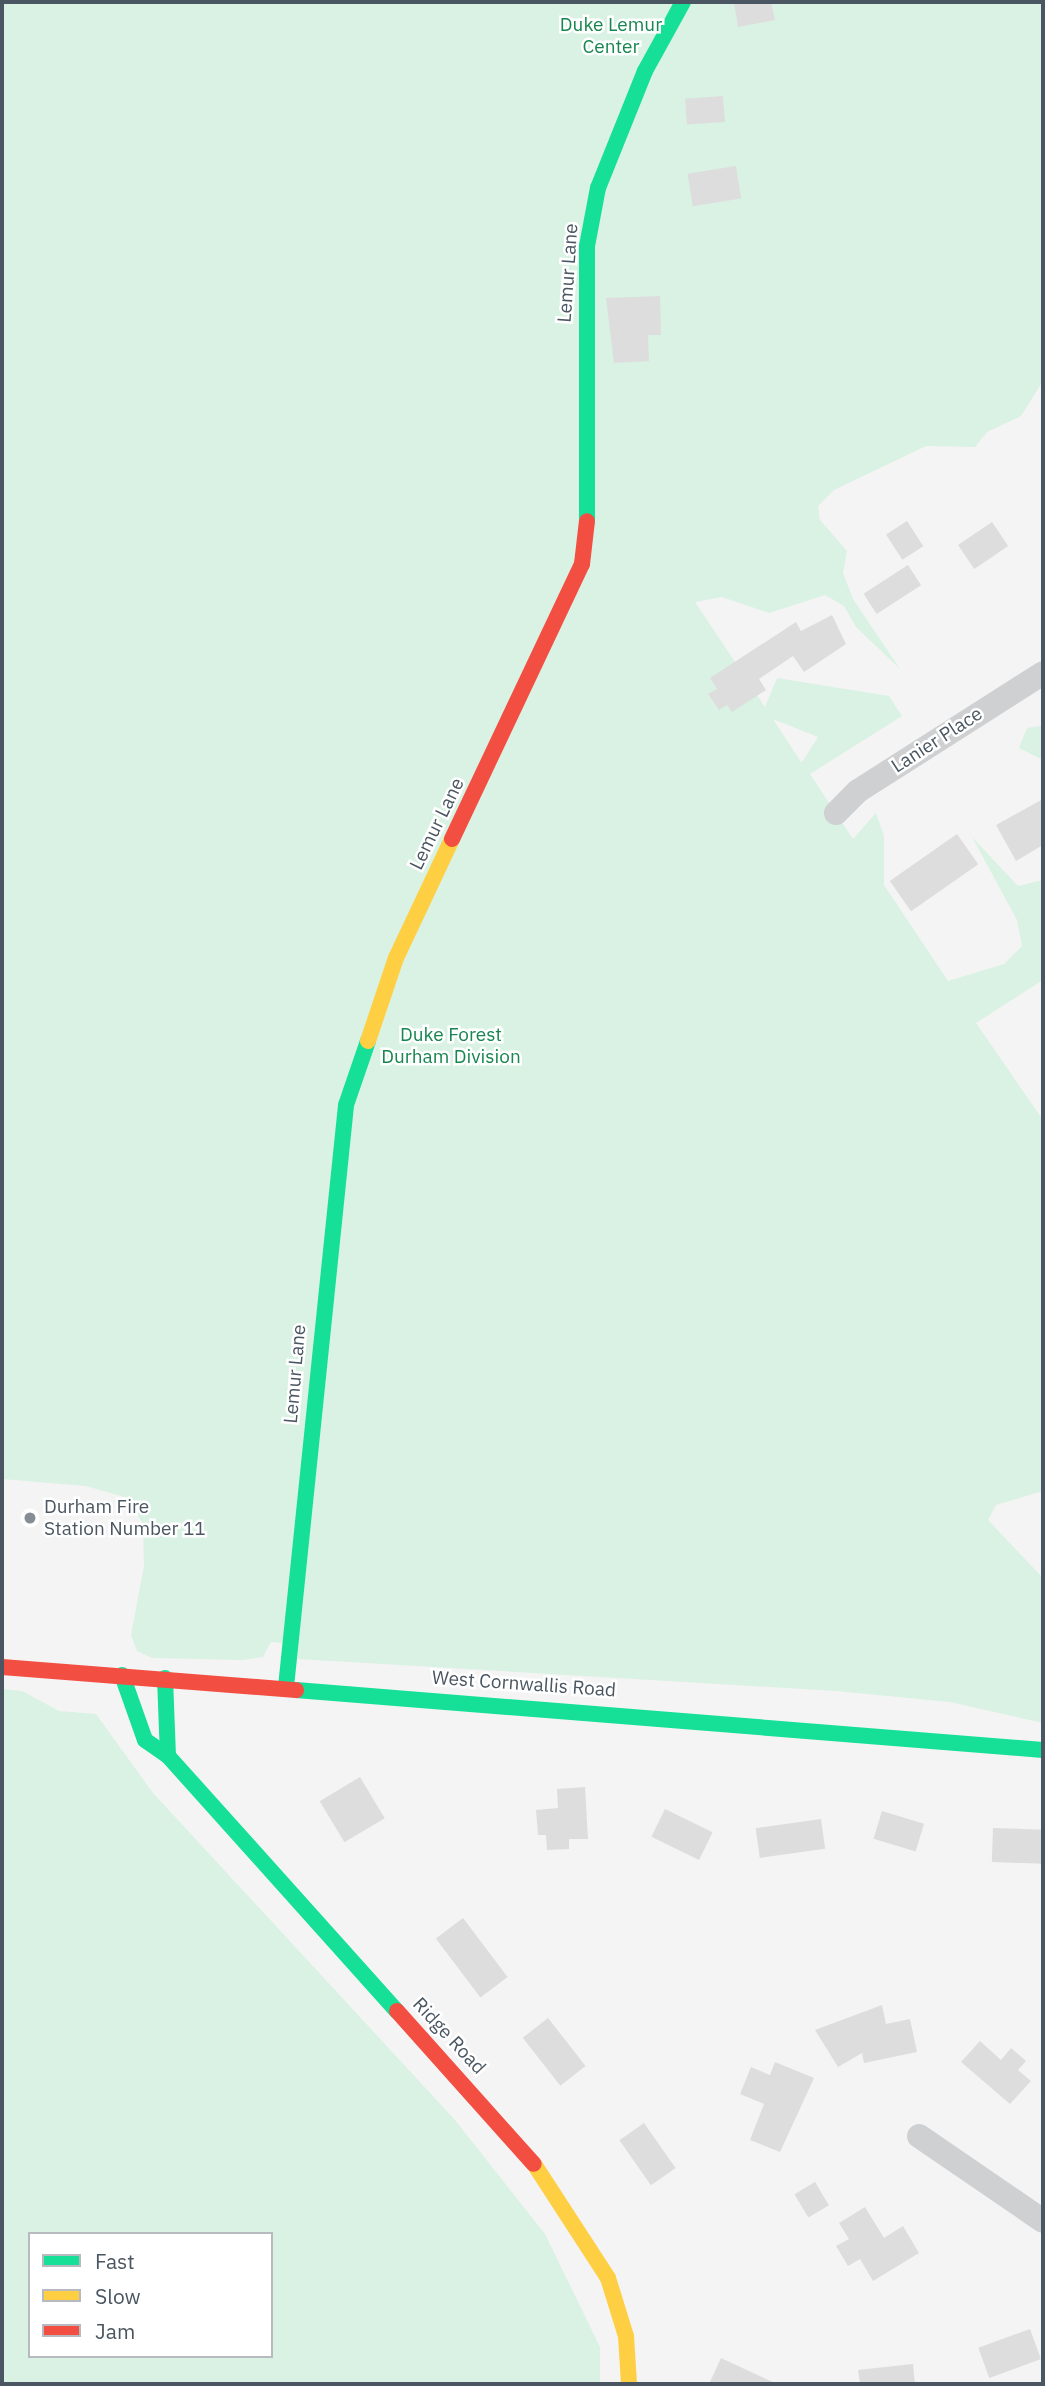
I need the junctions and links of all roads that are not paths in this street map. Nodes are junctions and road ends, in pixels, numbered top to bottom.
1 (683, 2) edge
2 (1043, 673) edge
3 (836, 813) dead end
4 (2, 1667) edge
5 (122, 1675) junction
6 (165, 1678) junction
7 (286, 1687) junction
8 (1043, 1750) edge
9 (167, 1756) junction
10 (919, 2136) dead end
11 (1043, 2221) edge
12 (629, 2384) edge

1 - 7 street, Lemur Lane
2 - 3 street, Lanier Place
4 - 5 street, West Cornwallis Road
5 - 6 street, West Cornwallis Road
5 - 9 street, Ridge Road
6 - 7 street, West Cornwallis Road
6 - 9 street
7 - 8 street, West Cornwallis Road
9 - 12 street, Ridge Road
10 - 11 street

